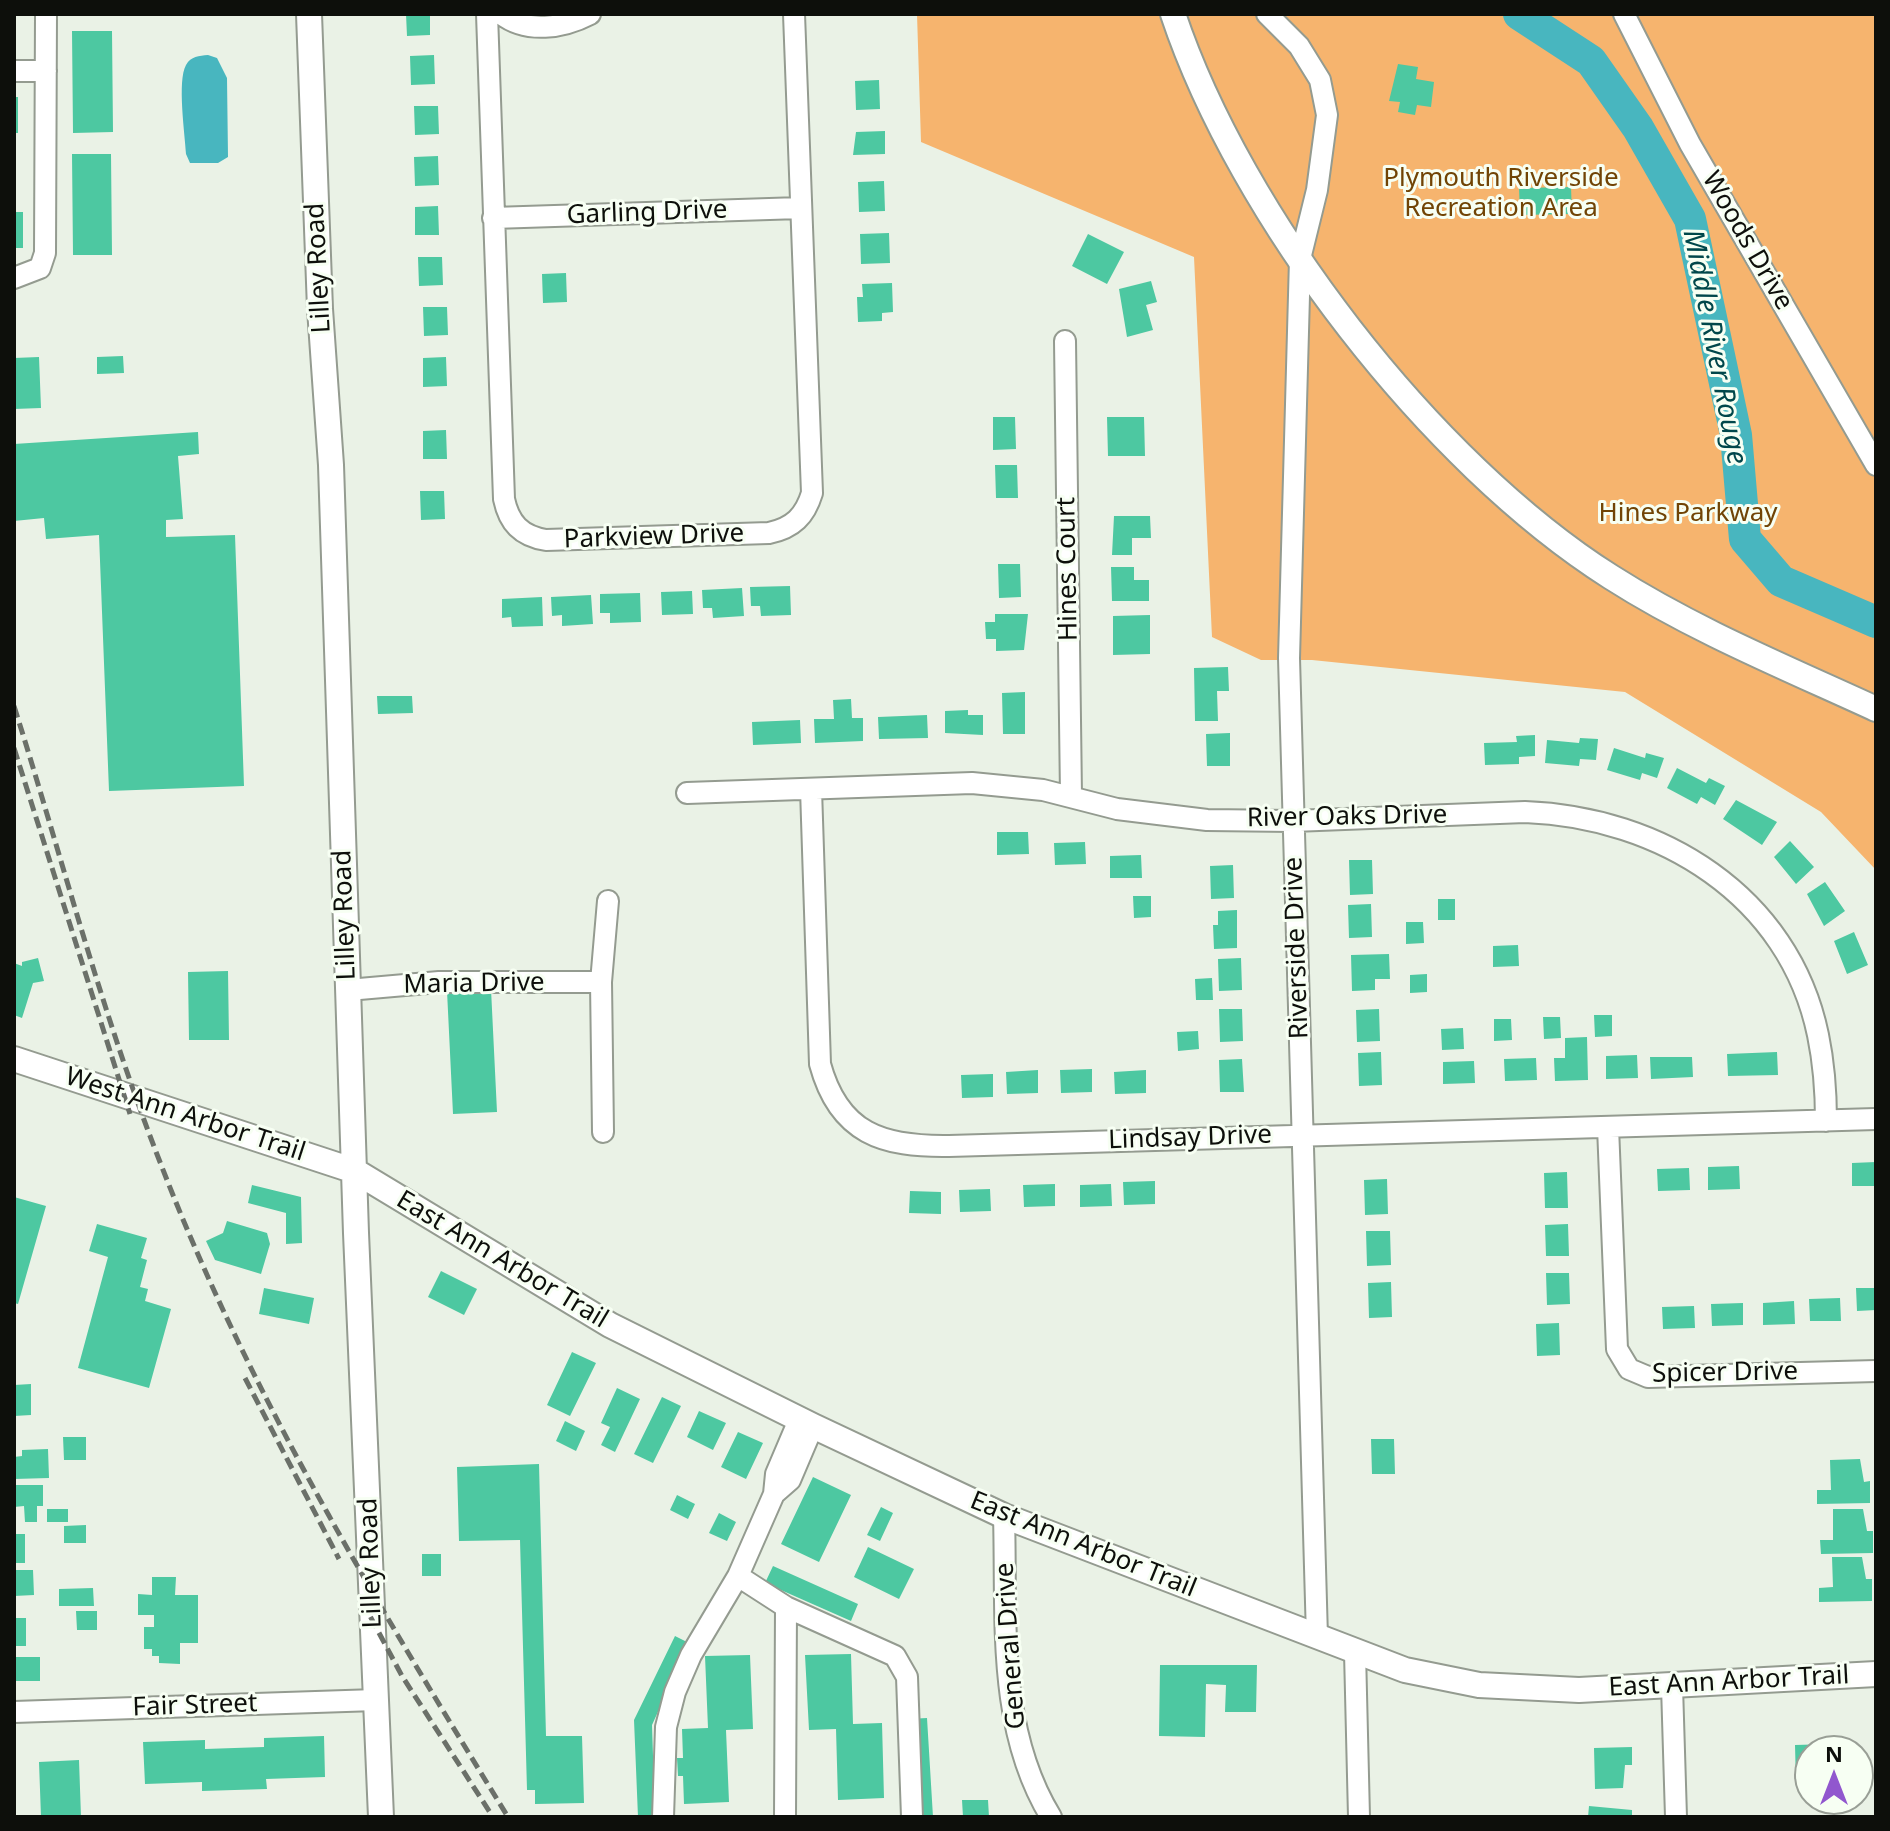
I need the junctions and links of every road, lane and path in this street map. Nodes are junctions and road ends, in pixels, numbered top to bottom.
1 (46, 14) edge
2 (309, 14) edge
3 (487, 14) edge
4 (501, 14) edge
5 (590, 14) edge
6 (794, 14) edge
7 (1173, 14) edge
8 (1267, 14) edge
9 (1624, 14) edge
10 (14, 71) edge
11 (46, 71) junction
12 (800, 208) junction
13 (493, 218) junction
14 (1300, 259) junction
15 (14, 278) edge
16 (1065, 341) dead end
17 (1876, 465) edge
18 (1876, 709) edge
19 (811, 789) junction
20 (687, 793) dead end
21 (1071, 796) junction
22 (1293, 821) junction
23 (608, 901) dead end
24 (601, 982) junction
25 (348, 990) junction
26 (14, 1059) edge
27 (1876, 1119) edge
28 (1826, 1121) junction
29 (1608, 1127) junction
30 (603, 1132) dead end
31 (1303, 1135) junction
32 (355, 1171) junction
33 (1876, 1371) edge
34 (806, 1423) junction
35 (1004, 1516) junction
36 (738, 1576) junction
37 (786, 1607) junction
38 (1317, 1637) junction
39 (1355, 1652) junction
40 (1876, 1674) edge
41 (1672, 1686) junction
42 (376, 1700) junction
43 (14, 1712) edge
44 (381, 1817) edge
45 (663, 1817) edge
46 (785, 1817) edge
47 (912, 1817) edge
48 (1051, 1817) edge
49 (1359, 1817) edge
50 (1676, 1817) edge

1 - 11 street
2 - 25 street, Lilley Road
3 - 13 street, Parkview Drive
4 - 5 street
6 - 12 street, Parkview Drive
7 - 14 street
8 - 14 street, Riverside Drive
9 - 17 street, Woods Drive
10 - 11 street
11 - 15 street
12 - 13 street, Garling Drive
12 - 13 street, Parkview Drive
14 - 18 street
14 - 22 street, Riverside Drive
16 - 21 street, Hines Court
19 - 20 street, River Oaks Drive
19 - 21 street, River Oaks Drive
19 - 31 street, Lindsay Drive
21 - 22 street, River Oaks Drive
22 - 28 street, River Oaks Drive
22 - 31 street, Riverside Drive
23 - 24 street
24 - 25 street, Maria Drive
24 - 30 street
25 - 32 street, Lilley Road
26 - 32 street, West Ann Arbor Trail
27 - 28 street, Lindsay Drive
28 - 29 street, Lindsay Drive
29 - 31 street, Lindsay Drive
29 - 33 street, Spicer Drive
31 - 38 street, Riverside Drive
32 - 34 street, East Ann Arbor Trail
32 - 42 street, Lilley Road
34 - 35 street, East Ann Arbor Trail
34 - 36 street
35 - 38 street, East Ann Arbor Trail
35 - 48 street, General Drive
36 - 37 street
36 - 45 street
37 - 46 street
37 - 47 street
38 - 39 street, East Ann Arbor Trail
39 - 41 street, East Ann Arbor Trail
39 - 49 street
40 - 41 street, East Ann Arbor Trail
41 - 50 street
42 - 43 street, Fair Street
42 - 44 street, Lilley Road

